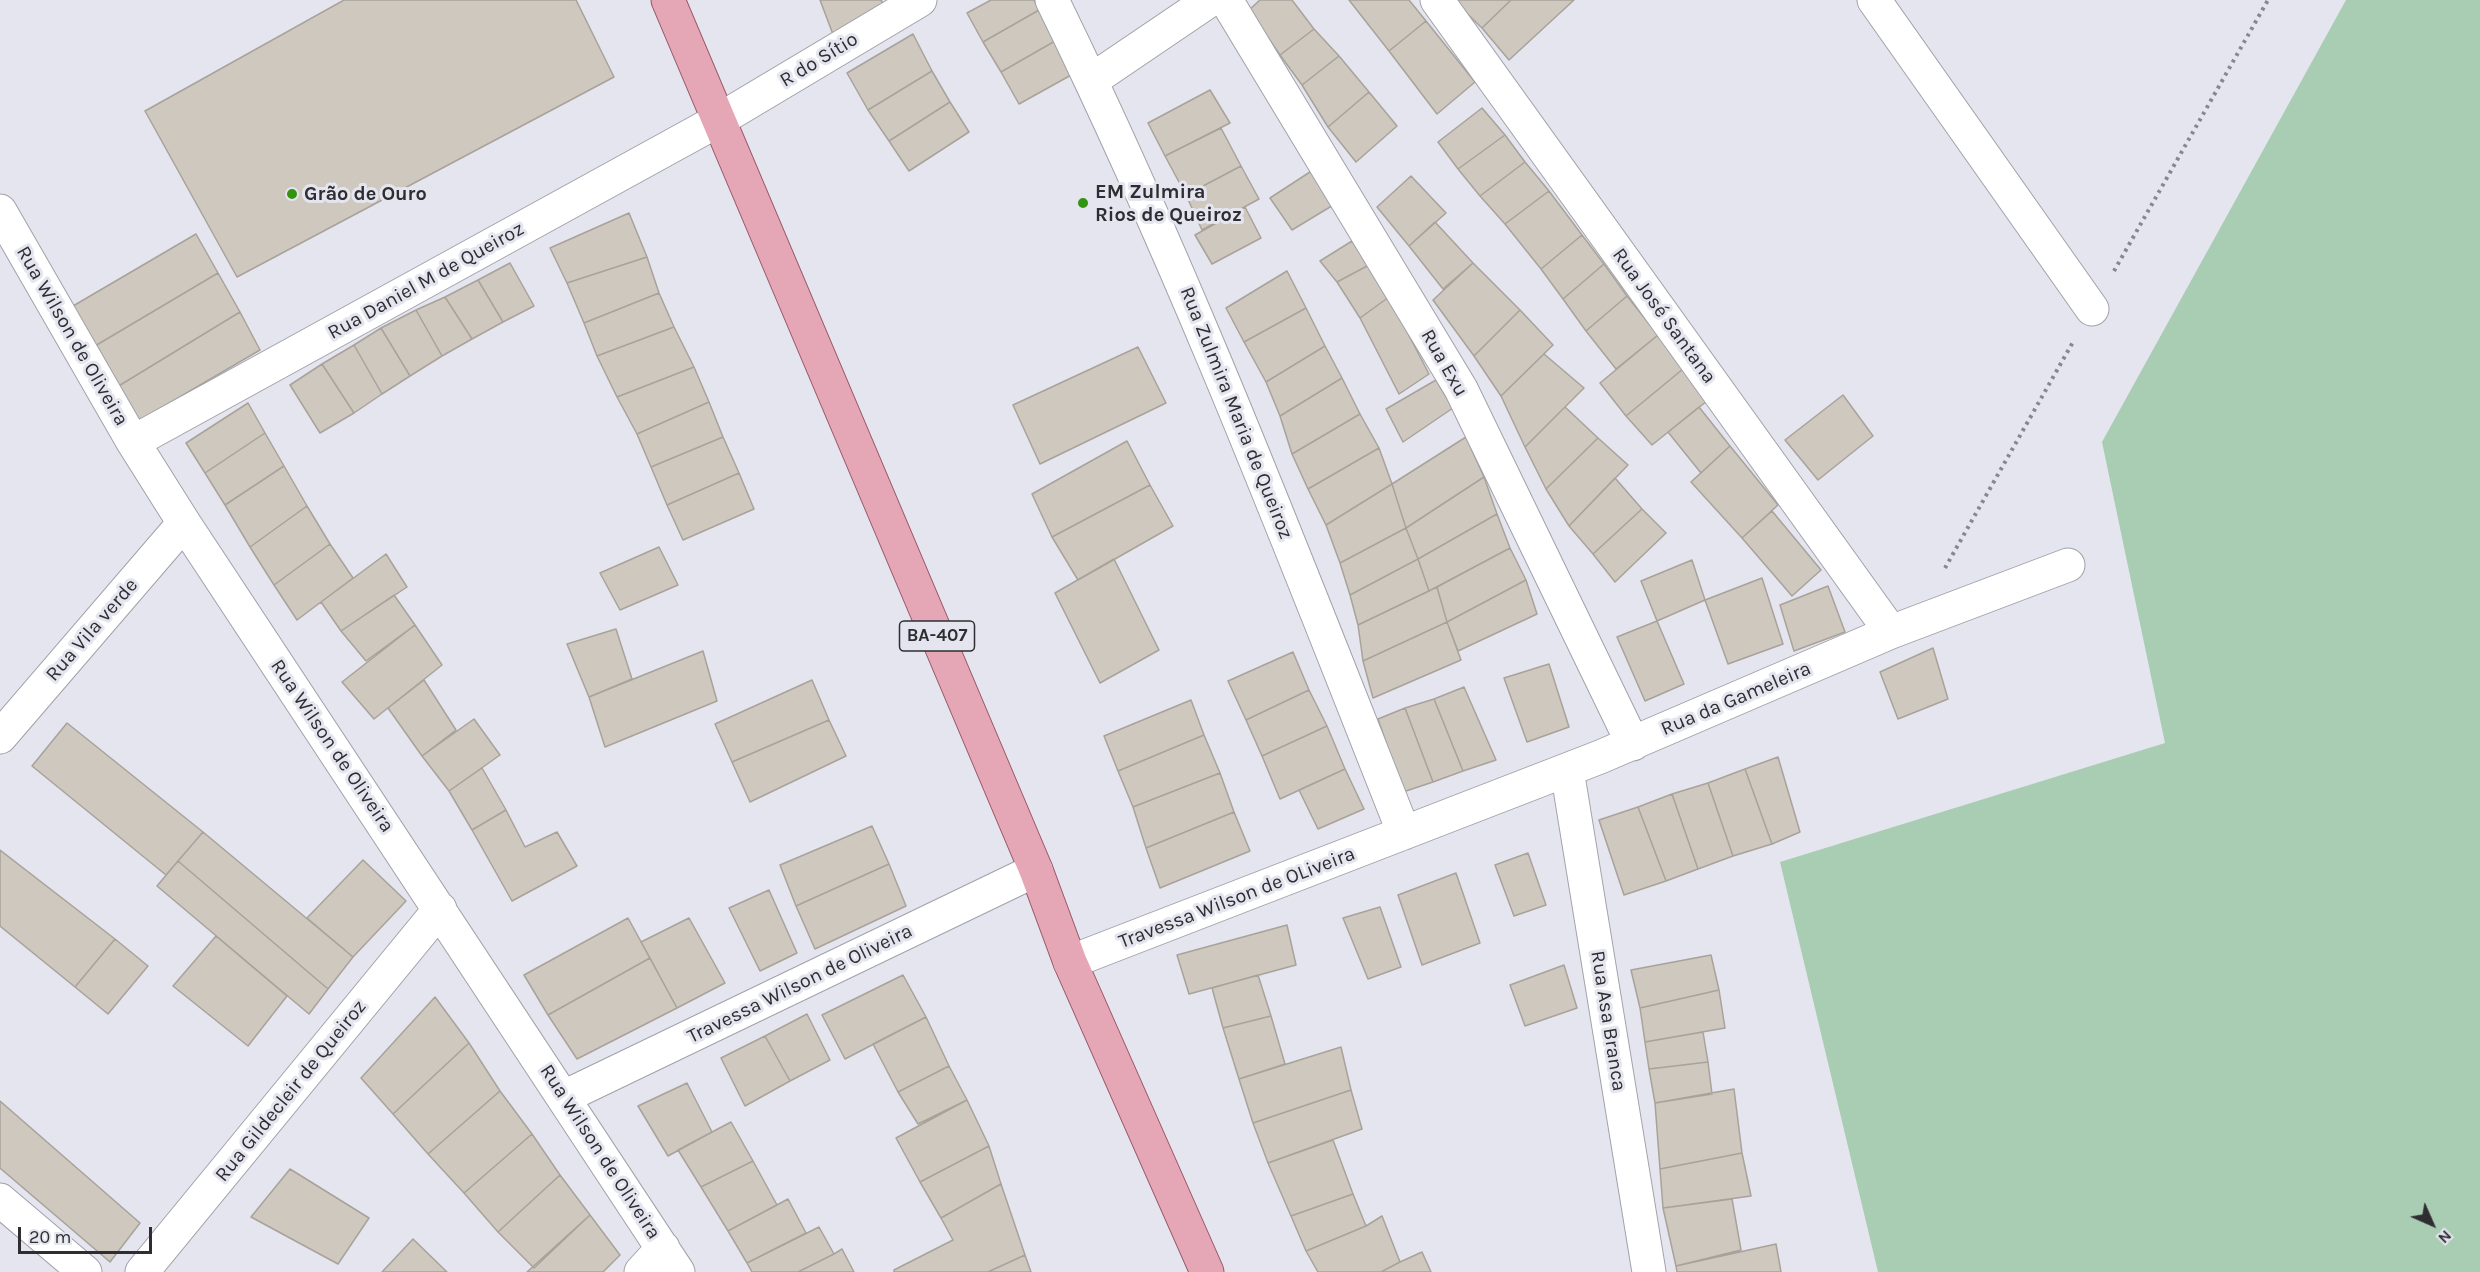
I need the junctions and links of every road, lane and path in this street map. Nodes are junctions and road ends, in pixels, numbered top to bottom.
1 (668, 0) edge
2 (920, 0) edge
3 (1052, 0) edge
4 (1210, 0) edge
5 (1226, 0) edge
6 (1437, 0) edge
7 (1874, 0) edge
8 (1092, 80) junction
9 (719, 120) junction
10 (0, 212) edge
11 (2092, 309) dead end
12 (134, 442) junction
13 (184, 523) junction
14 (2068, 565) dead end
15 (1891, 632) junction
16 (0, 737) edge
17 (1633, 744) junction
18 (1567, 770) junction
19 (1404, 833) junction
20 (1036, 870) junction
21 (440, 909) junction
22 (1070, 962) junction
23 (564, 1097) junction
24 (0, 1200) edge
25 (671, 1260) edge
26 (85, 1272) edge
27 (142, 1272) edge
28 (641, 1272) edge
29 (1207, 1272) edge
30 (1649, 1272) edge

1 - 9 main road, BA-407
2 - 9 street, R do Sítio
3 - 8 street, Rua Zulmira Maria de Queiroz
4 - 8 street
5 - 17 street, Rua Exu
6 - 15 street, Rua José Santana
7 - 11 street
8 - 19 street, Rua Zulmira Maria de Queiroz
9 - 12 street, Rua Daniel M de Queiroz
9 - 20 main road, BA-407
10 - 12 street, Rua Wilson de Oliveira
12 - 13 street, Rua Wilson de Oliveira
13 - 16 street, Rua Vila verde
13 - 21 street, Rua Wilson de Oliveira
14 - 15 street, Rua da Gameleira
15 - 17 street, Rua da Gameleira
17 - 18 street, Rua da Gameleira
18 - 19 street, Rua da Gameleira
18 - 30 street, Rua Asa Branca
19 - 22 street, Travessa Wilson de OLiveira
20 - 22 main road, BA-407
20 - 23 street, Travessa Wilson de Oliveira
21 - 23 street, Rua Wilson de Oliveira
21 - 27 street, Rua Gildecleir de Queiroz
22 - 29 main road, BA-407
23 - 25 street, Rua Wilson de Oliveira
24 - 26 street
25 - 28 street

